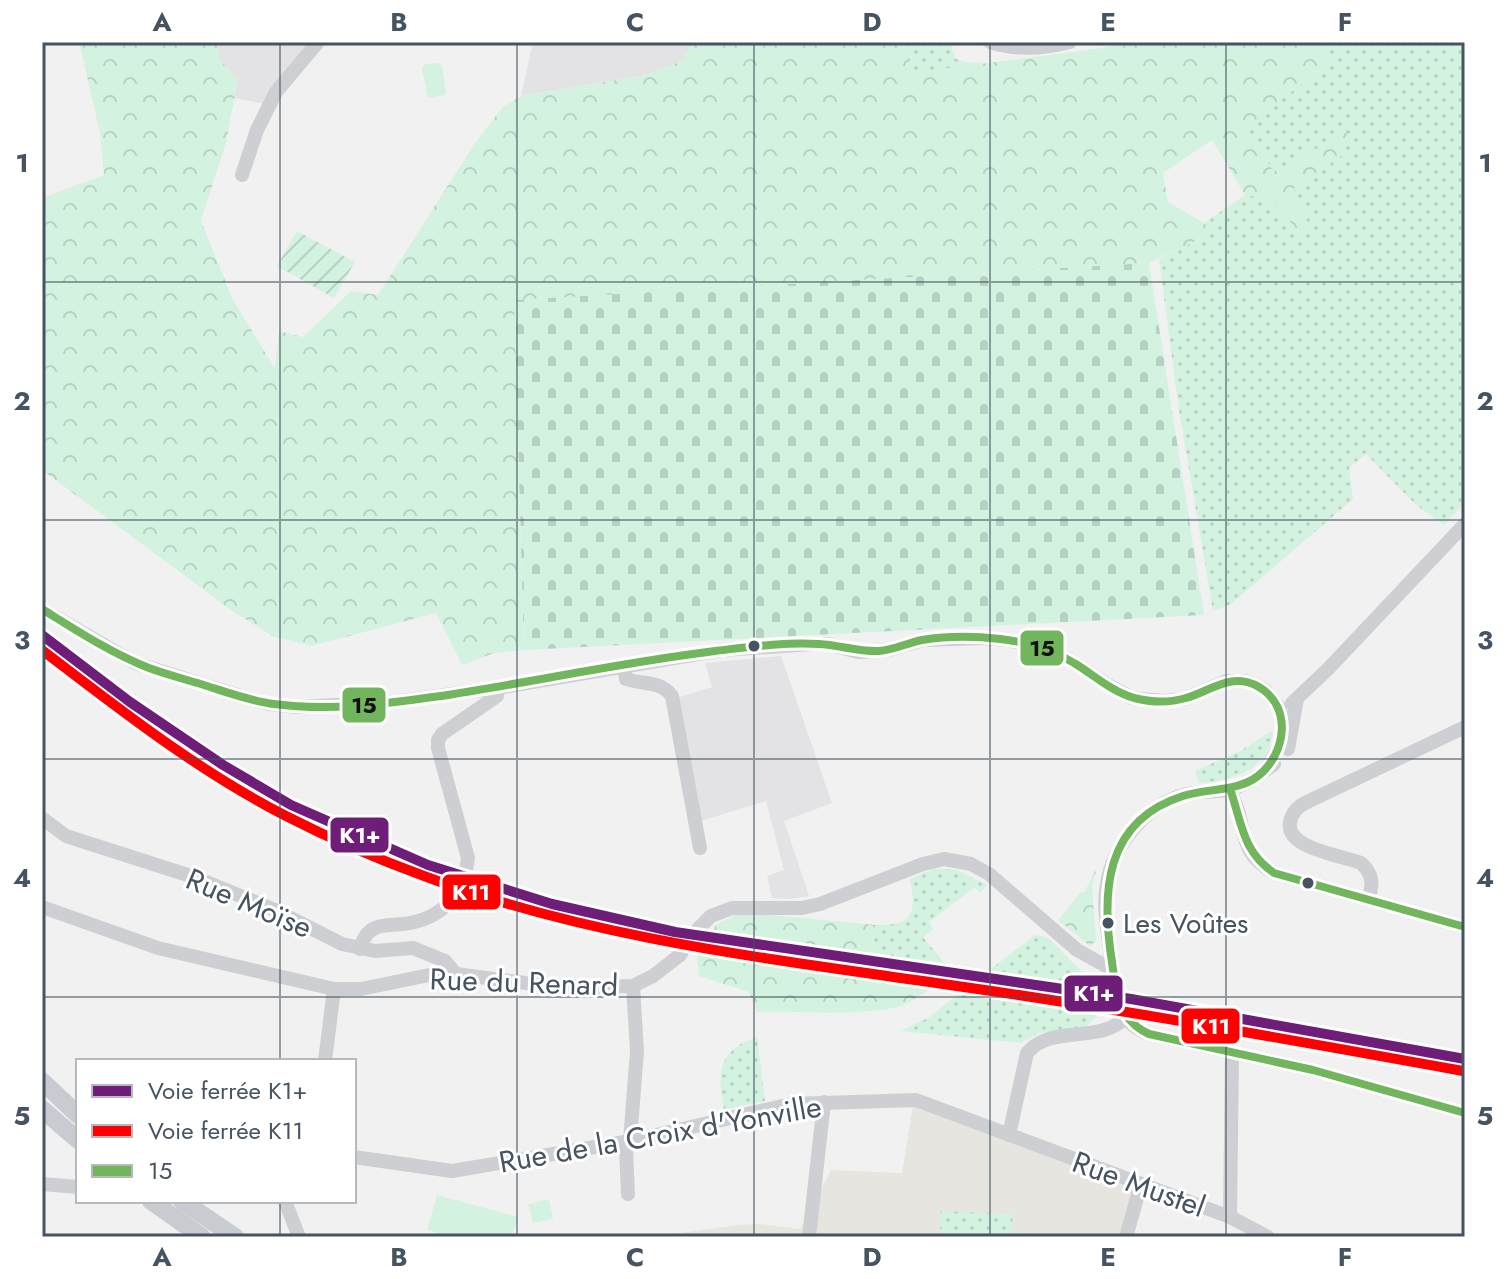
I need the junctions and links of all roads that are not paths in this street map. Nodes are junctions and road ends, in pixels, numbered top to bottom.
1 (318, 42) edge
2 (990, 42) edge
3 (1011, 42) edge
4 (1070, 42) edge
5 (1028, 49) junction
6 (242, 175) dead end
7 (1465, 524) edge
8 (42, 609) edge
9 (624, 666) junction
10 (497, 688) junction
11 (1297, 699) junction
12 (1280, 708) junction
13 (1465, 727) edge
14 (1266, 769) junction
15 (1230, 789) junction
16 (42, 818) edge
17 (700, 848) dead end
18 (1368, 900) junction
19 (42, 907) edge
20 (1465, 927) edge
21 (360, 949) junction
22 (1113, 970) junction
23 (456, 974) junction
24 (633, 986) junction
25 (334, 989) junction
26 (1124, 1019) junction
27 (1232, 1053) junction
28 (325, 1059) edge
29 (42, 1081) edge
30 (824, 1102) junction
31 (42, 1109) edge
32 (76, 1113) edge
33 (1465, 1113) edge
34 (1009, 1135) junction
35 (76, 1138) edge
36 (630, 1141) junction
37 (356, 1157) edge
38 (42, 1184) edge
39 (1141, 1184) junction
40 (76, 1187) edge
41 (628, 1194) dead end
42 (185, 1203) edge
43 (286, 1203) edge
44 (162, 1204) edge
45 (1230, 1217) junction
46 (202, 1237) edge
47 (235, 1237) edge
48 (299, 1237) edge
49 (809, 1237) edge
50 (1126, 1237) edge
51 (1268, 1237) edge

1 - 6 street
2 - 5 street
3 - 5 street
4 - 5 street
7 - 11 street
8 - 10 street
9 - 10 street
9 - 12 street
9 - 17 street
10 - 21 street
11 - 12 street
11 - 14 street
12 - 14 street
13 - 18 street
14 - 15 street
15 - 18 street
15 - 22 street
16 - 21 street, Rue Moïse
18 - 20 street
19 - 25 street, Rue du Renard
21 - 23 street, Rue Moïse
22 - 24 street, Rue du Renard
22 - 26 street
23 - 24 street, Rue du Renard
23 - 25 street, Rue du Renard
24 - 36 street
25 - 28 street
26 - 27 street
26 - 34 street
27 - 33 street
27 - 45 street
29 - 32 main road
30 - 34 street, Rue de la Croix d'Yonville
30 - 36 street, Rue de la Croix d'Yonville
30 - 49 street
31 - 35 main road
34 - 39 street, Rue Mustel
36 - 37 street, Rue de la Croix d'Yonville
36 - 41 street
38 - 40 street
39 - 45 street, Rue Mustel
39 - 50 street
42 - 47 main road
43 - 48 street
44 - 46 main road
45 - 51 street, Rue Mustel

